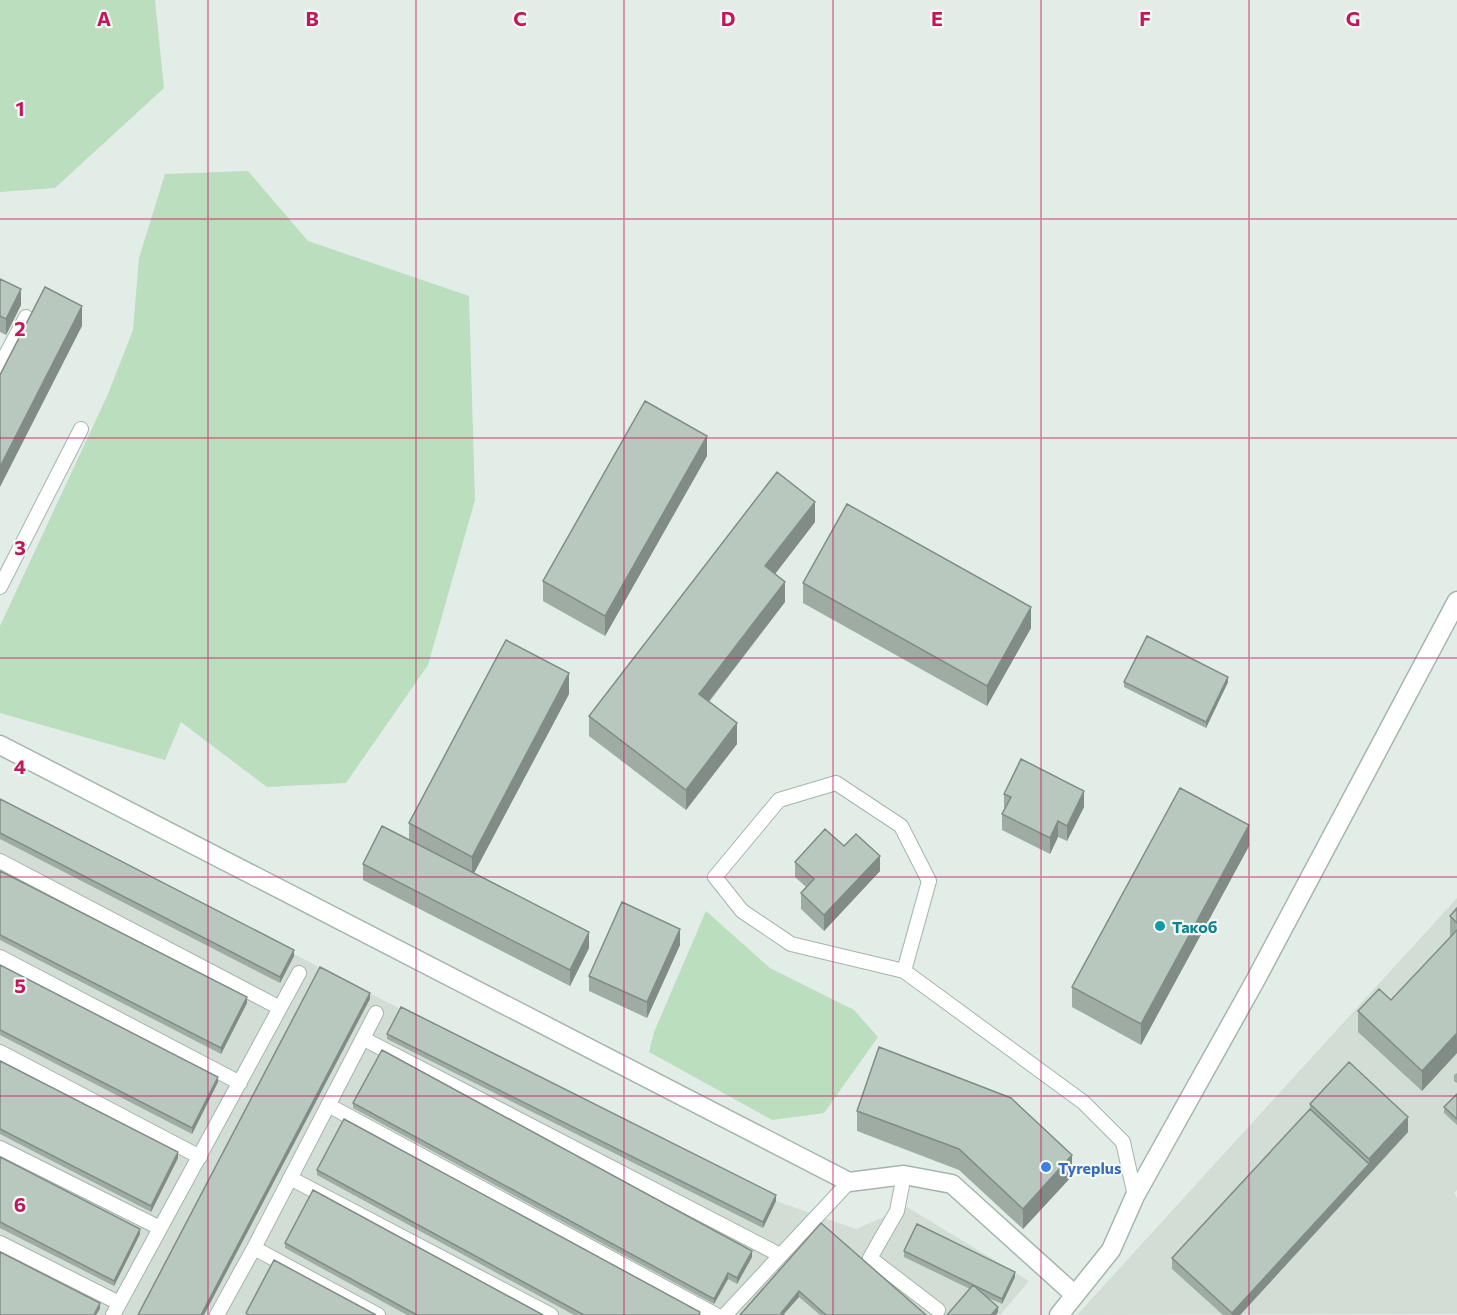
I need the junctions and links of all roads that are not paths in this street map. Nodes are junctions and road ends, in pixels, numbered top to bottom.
1 (26, 317) dead end
2 (4, 351) edge
3 (0, 366) edge
4 (81, 429) dead end
5 (0, 587) edge
6 (1457, 601) edge
7 (0, 745) edge
8 (0, 861) edge
9 (0, 957) edge
10 (904, 971) junction
11 (299, 973) dead end
12 (280, 1008) junction
13 (376, 1013) dead end
14 (364, 1039) junction
15 (0, 1052) edge
16 (240, 1083) junction
17 (328, 1105) junction
18 (0, 1148) edge
19 (200, 1157) junction
20 (904, 1175) junction
21 (290, 1178) junction
22 (849, 1182) junction
23 (1136, 1196) junction
24 (160, 1228) junction
25 (0, 1243) edge
26 (254, 1248) junction
27 (780, 1255) junction
28 (1075, 1295) junction
29 (116, 1309) edge
30 (938, 1310) dead end
31 (217, 1315) edge
32 (378, 1315) edge
33 (551, 1315) edge
34 (716, 1315) edge
35 (725, 1315) edge
36 (1059, 1315) edge

1 - 2 lane
2 - 3 lane
4 - 5 lane
6 - 23 street
7 - 22 street
8 - 12 lane
9 - 16 lane
10 - 10 lane
10 - 23 lane
11 - 12 lane
12 - 16 lane
13 - 14 lane
14 - 17 lane
14 - 27 lane
15 - 19 lane
16 - 19 lane
17 - 21 lane
17 - 34 lane
18 - 24 lane
19 - 24 lane
20 - 22 street
20 - 28 street
20 - 30 lane
21 - 26 lane
21 - 33 lane
22 - 27 lane
23 - 28 street
24 - 29 lane
25 - 29 lane
26 - 31 lane
26 - 32 lane
27 - 35 lane
28 - 36 street

